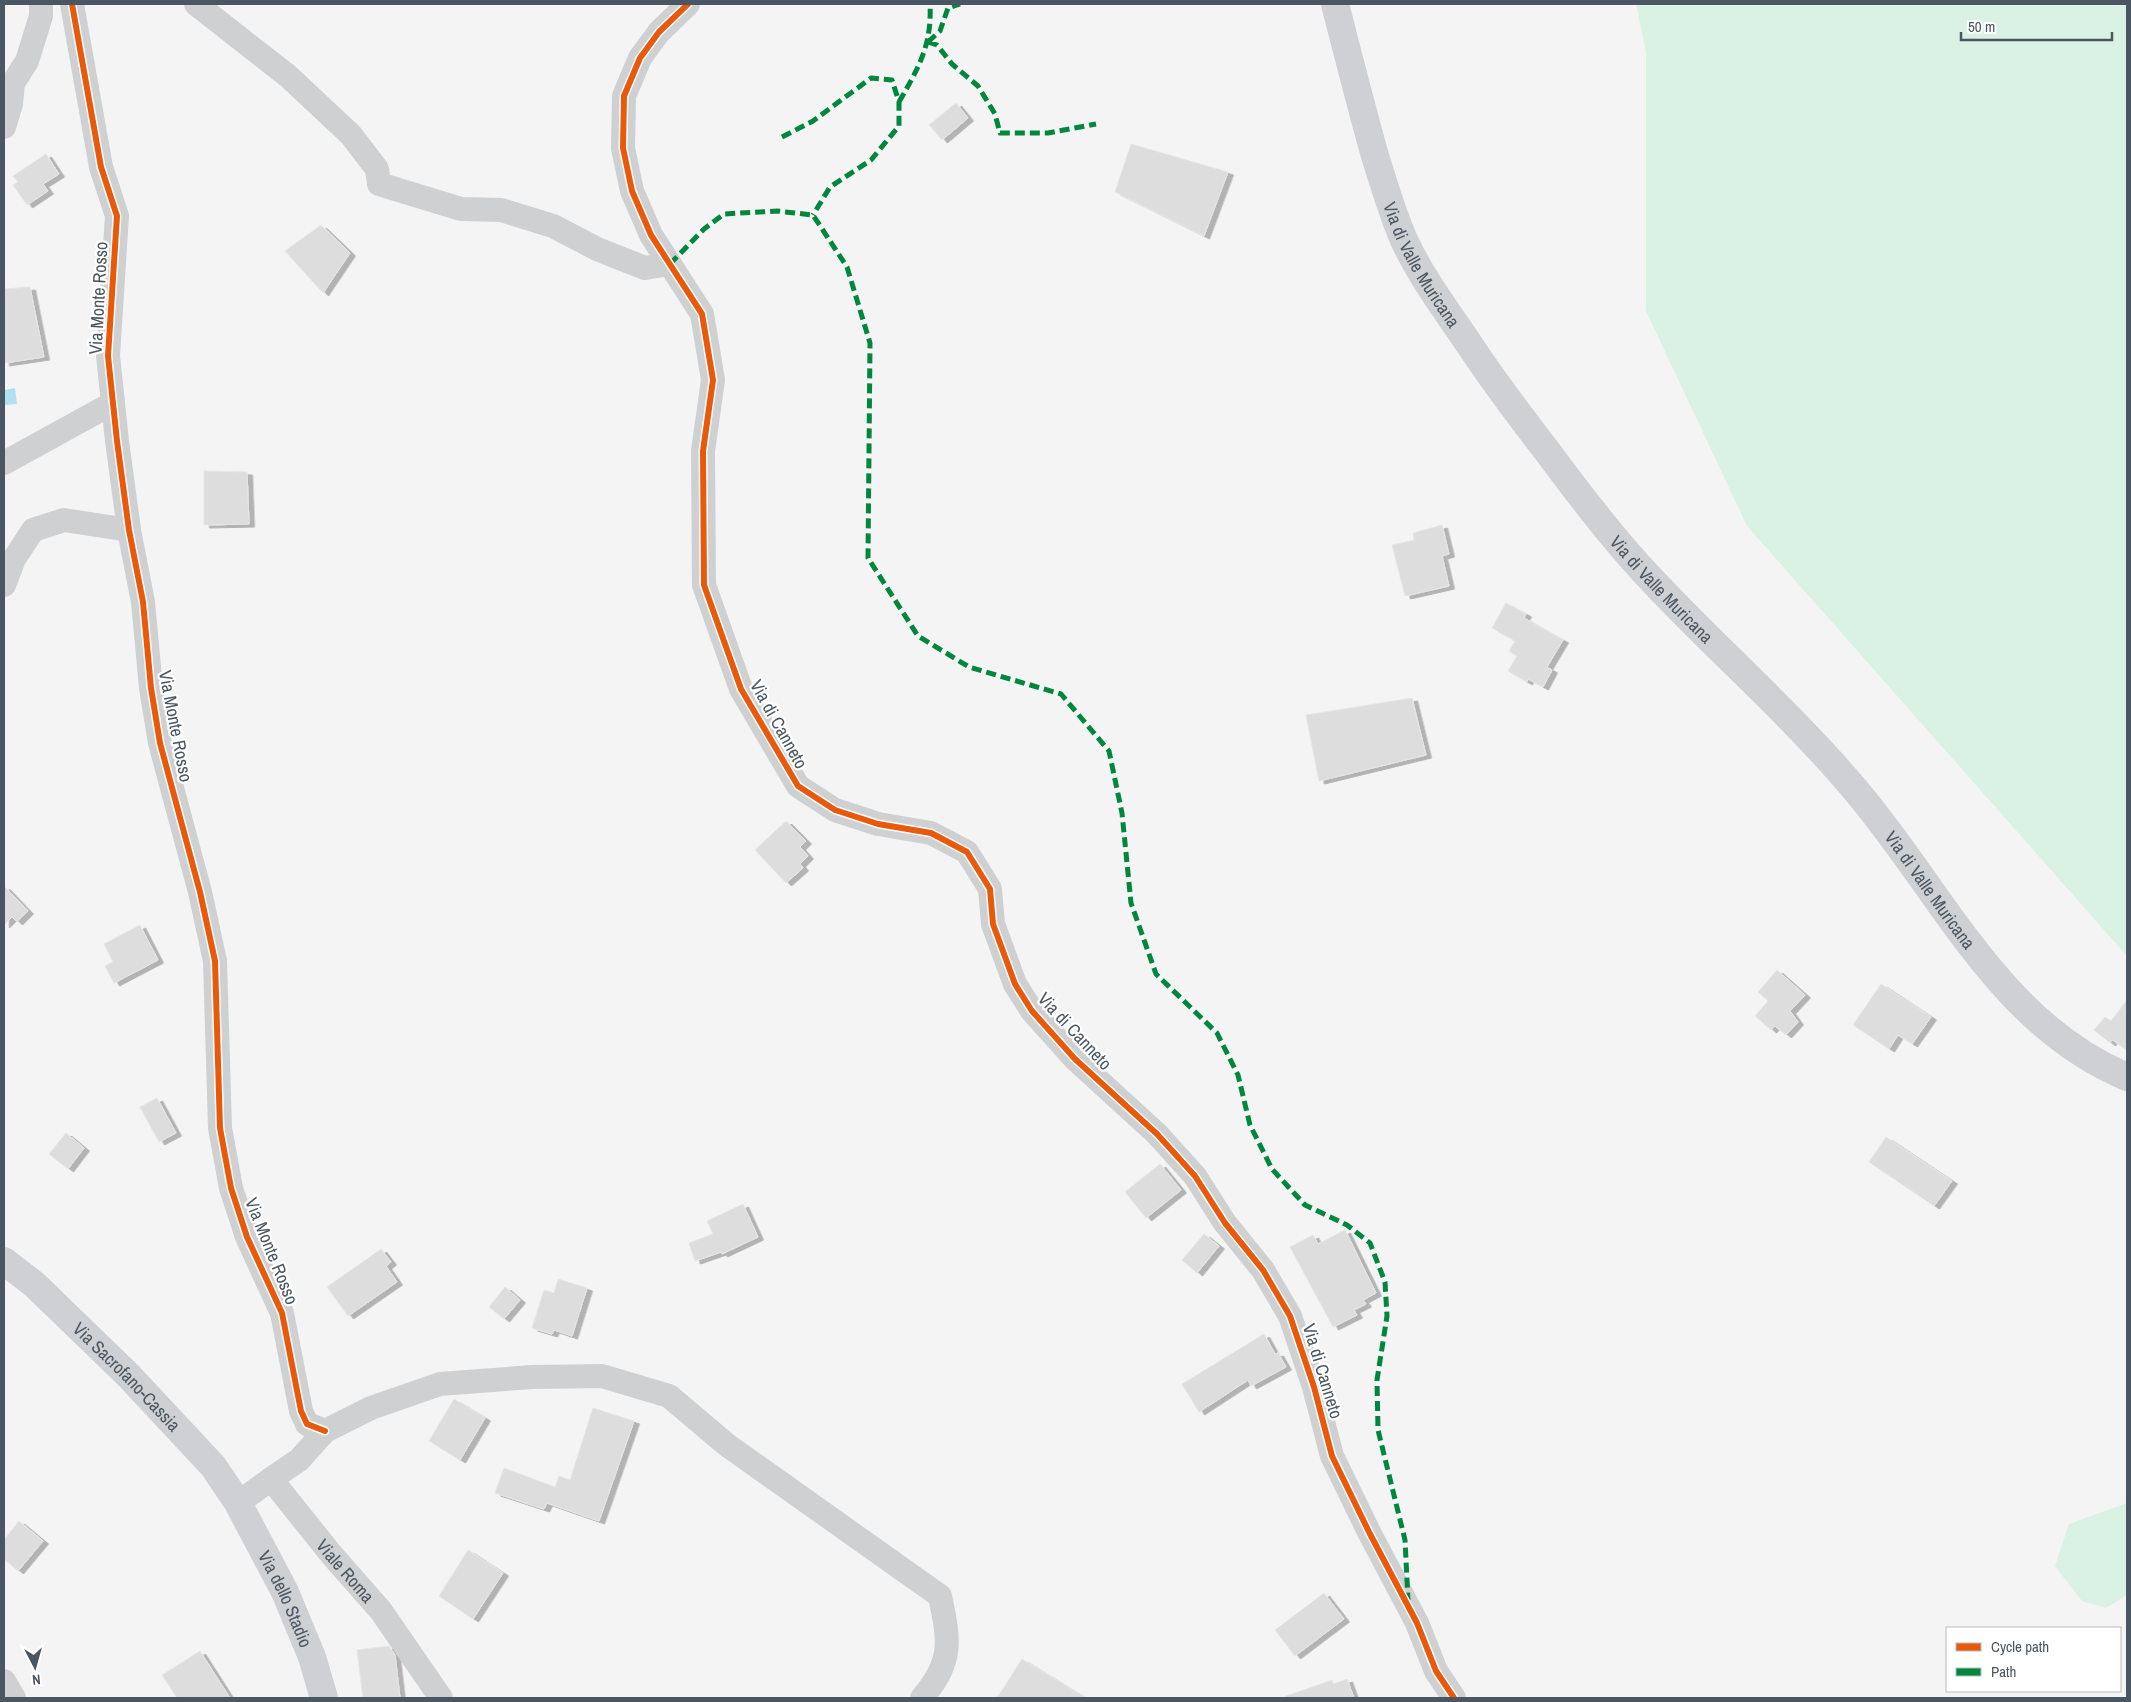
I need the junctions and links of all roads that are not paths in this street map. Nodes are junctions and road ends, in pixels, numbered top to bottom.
1 (41, 4) edge
2 (72, 4) edge
3 (196, 4) edge
4 (688, 4) edge
5 (1336, 4) edge
6 (4, 127) edge
7 (670, 264) junction
8 (113, 402) junction
9 (4, 463) edge
10 (129, 530) junction
11 (4, 585) edge
12 (2127, 1077) edge
13 (4, 1261) edge
14 (325, 1432) junction
15 (271, 1479) junction
16 (238, 1503) junction
17 (4, 1681) edge
18 (14, 1698) edge
19 (324, 1698) edge
20 (441, 1698) edge
21 (922, 1698) edge
22 (1454, 1698) edge

1 - 6 street
2 - 8 street, Via Monte Rosso
3 - 7 street
4 - 7 street, Via di Canneto
5 - 12 street, Via di Valle Muricana
7 - 22 street, Via di Canneto
8 - 9 street
8 - 10 street, Via Monte Rosso
10 - 11 street
10 - 14 street, Via Monte Rosso
13 - 16 street, Via Sacrofano-Cassia
14 - 15 street
14 - 21 street
15 - 16 street
15 - 20 street, Viale Roma
16 - 19 street, Via dello Stadio
17 - 18 street

